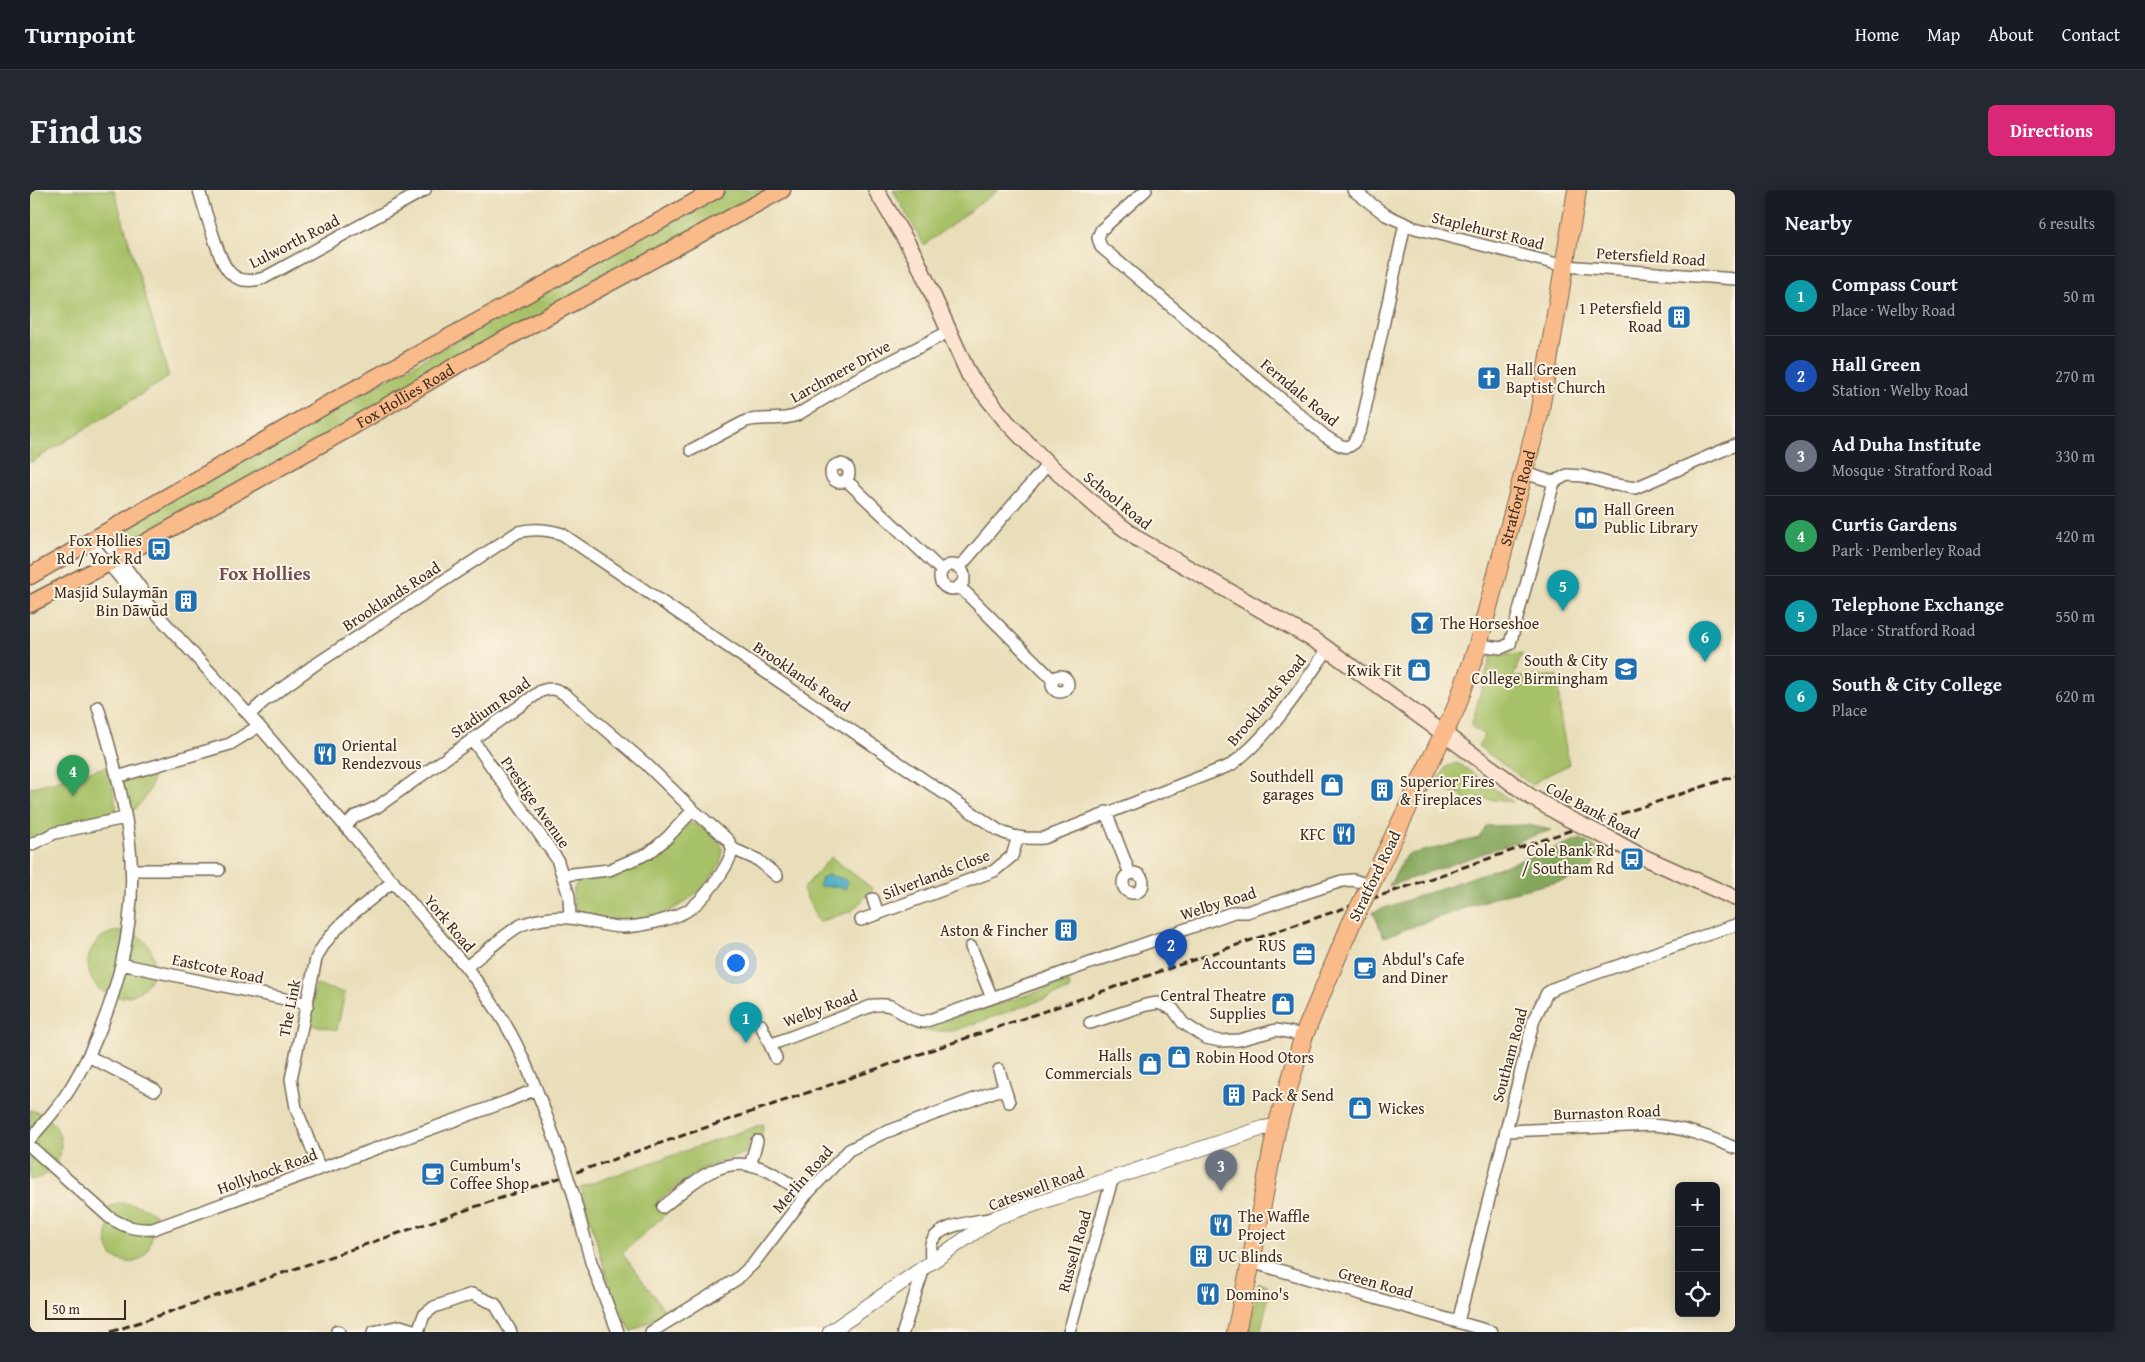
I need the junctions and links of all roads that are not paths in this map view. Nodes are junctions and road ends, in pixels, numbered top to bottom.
1 (198, 190) edge
2 (425, 190) edge
3 (716, 190) edge
4 (782, 190) edge
5 (876, 190) edge
6 (1146, 190) edge
7 (1354, 190) edge
8 (1577, 190) edge
9 (1405, 224) junction
10 (1565, 266) junction
11 (1735, 278) edge
12 (948, 332) junction
13 (1735, 446) edge
14 (691, 450) dead end
15 (1048, 464) junction
16 (1524, 472) junction
17 (846, 480) dead end
18 (1554, 482) junction
19 (95, 538) junction
20 (112, 561) junction
21 (959, 568) junction
22 (942, 571) junction
23 (30, 576) edge
24 (959, 586) junction
25 (30, 604) edge
26 (1478, 645) junction
27 (1328, 649) junction
28 (1053, 680) dead end
29 (98, 707) dead end
30 (249, 715) junction
31 (259, 726) junction
32 (1444, 735) junction
33 (472, 739) junction
34 (117, 777) junction
35 (693, 810) junction
36 (1106, 812) junction
37 (125, 818) junction
38 (346, 826) junction
39 (1018, 837) junction
40 (30, 845) edge
41 (733, 849) junction
42 (132, 870) junction
43 (220, 870) dead end
44 (1130, 874) dead end
45 (564, 875) junction
46 (777, 876) dead end
47 (393, 881) junction
48 (1369, 888) junction
49 (1735, 898) edge
50 (873, 899) dead end
51 (878, 914) junction
52 (570, 918) junction
53 (861, 920) dead end
54 (1735, 925) edge
55 (971, 947) dead end
56 (121, 964) junction
57 (466, 967) junction
58 (992, 998) junction
59 (308, 1004) junction
60 (1090, 1023) dead end
61 (761, 1025) dead end
62 (1304, 1035) junction
63 (770, 1045) junction
64 (88, 1056) junction
65 (776, 1058) dead end
66 (999, 1070) dead end
67 (1004, 1088) junction
68 (536, 1089) junction
69 (154, 1090) dead end
70 (1009, 1102) dead end
71 (1277, 1126) junction
72 (1506, 1131) junction
73 (30, 1139) edge
74 (757, 1141) dead end
75 (30, 1146) edge
76 (1735, 1148) edge
77 (750, 1166) junction
78 (320, 1169) junction
79 (1112, 1180) junction
80 (806, 1195) junction
81 (663, 1207) dead end
82 (997, 1217) junction
83 (1251, 1262) junction
84 (928, 1266) junction
85 (1458, 1322) junction
86 (373, 1332) edge
87 (418, 1332) edge
88 (511, 1332) edge
89 (618, 1332) edge
90 (651, 1332) edge
91 (830, 1332) edge
92 (903, 1332) edge
93 (1069, 1332) edge
94 (1236, 1332) edge
95 (1492, 1332) edge

1 - 2 street, Lulworth Road
3 - 19 main road, Fox Hollies Road
4 - 20 main road, Fox Hollies Road
5 - 12 main road, School Road
6 - 9 street, Ferndale Road
7 - 9 street, Staplehurst Road
8 - 10 highway, Stratford Road
9 - 10 street, Staplehurst Road
10 - 11 street, Petersfield Road
10 - 16 highway, Stratford Road
12 - 14 street, Larchmere Drive
12 - 15 main road, School Road
13 - 18 street
15 - 21 street
15 - 27 main road, School Road
16 - 18 street
16 - 26 highway, Stratford Road
17 - 22 street
18 - 26 street
19 - 20 street, York Road
19 - 23 main road, Fox Hollies Road
20 - 25 main road, Fox Hollies Road
20 - 30 street, York Road
21 - 22 street
21 - 24 street
22 - 24 street
24 - 28 street
26 - 32 highway, Stratford Road
27 - 32 main road, School Road
27 - 36 street, Brooklands Road
29 - 34 street
30 - 31 street, York Road
30 - 39 street, Brooklands Road
31 - 34 street
31 - 38 street, York Road
32 - 48 highway, Stratford Road
32 - 49 main road, Cole Bank Road, bridge
33 - 35 street, Stadium Road
33 - 38 street, Stadium Road
33 - 45 street, Prestige Avenue
34 - 37 street
35 - 41 street, Stadium Road
35 - 45 street
36 - 39 street, Brooklands Road
36 - 44 street
37 - 40 street
37 - 42 street
38 - 47 street, York Road
39 - 51 street, Silverlands Close
41 - 46 street, Stadium Road
41 - 52 street
42 - 43 street
42 - 56 street
45 - 52 street, Prestige Avenue
47 - 57 street, York Road
47 - 59 street, The Link
48 - 58 street, Welby Road
48 - 62 highway, Stratford Road, bridge
50 - 51 street, Silverlands Close
51 - 53 street, Silverlands Close
52 - 57 street
54 - 72 street, Southam Road
55 - 58 street
56 - 59 street, Eastcote Road
56 - 64 street
57 - 68 street, York Road
58 - 63 street, Welby Road
59 - 78 street, The Link
60 - 62 street
61 - 63 street, Welby Road
62 - 71 highway, Stratford Road
63 - 65 street, Welby Road
64 - 69 street
64 - 73 street
66 - 67 street
67 - 70 street
67 - 80 street, Merlin Road
68 - 78 street, Hollyhock Road
68 - 89 street, York Road, bridge
71 - 79 street, Cateswell Road
71 - 83 highway, Stratford Road
72 - 76 street, Burnaston Road
72 - 85 street, Southam Road
74 - 77 street
75 - 78 street, Hollyhock Road
77 - 80 street
77 - 81 street
79 - 82 street, Cateswell Road
79 - 93 street, Russell Road
80 - 90 street, Merlin Road
82 - 84 street, Cateswell Road
82 - 84 street
83 - 85 street, Green Road
83 - 94 highway, Stratford Road
84 - 91 street, Cateswell Road
84 - 92 street
85 - 95 street, Green Road
86 - 87 street
87 - 88 street

